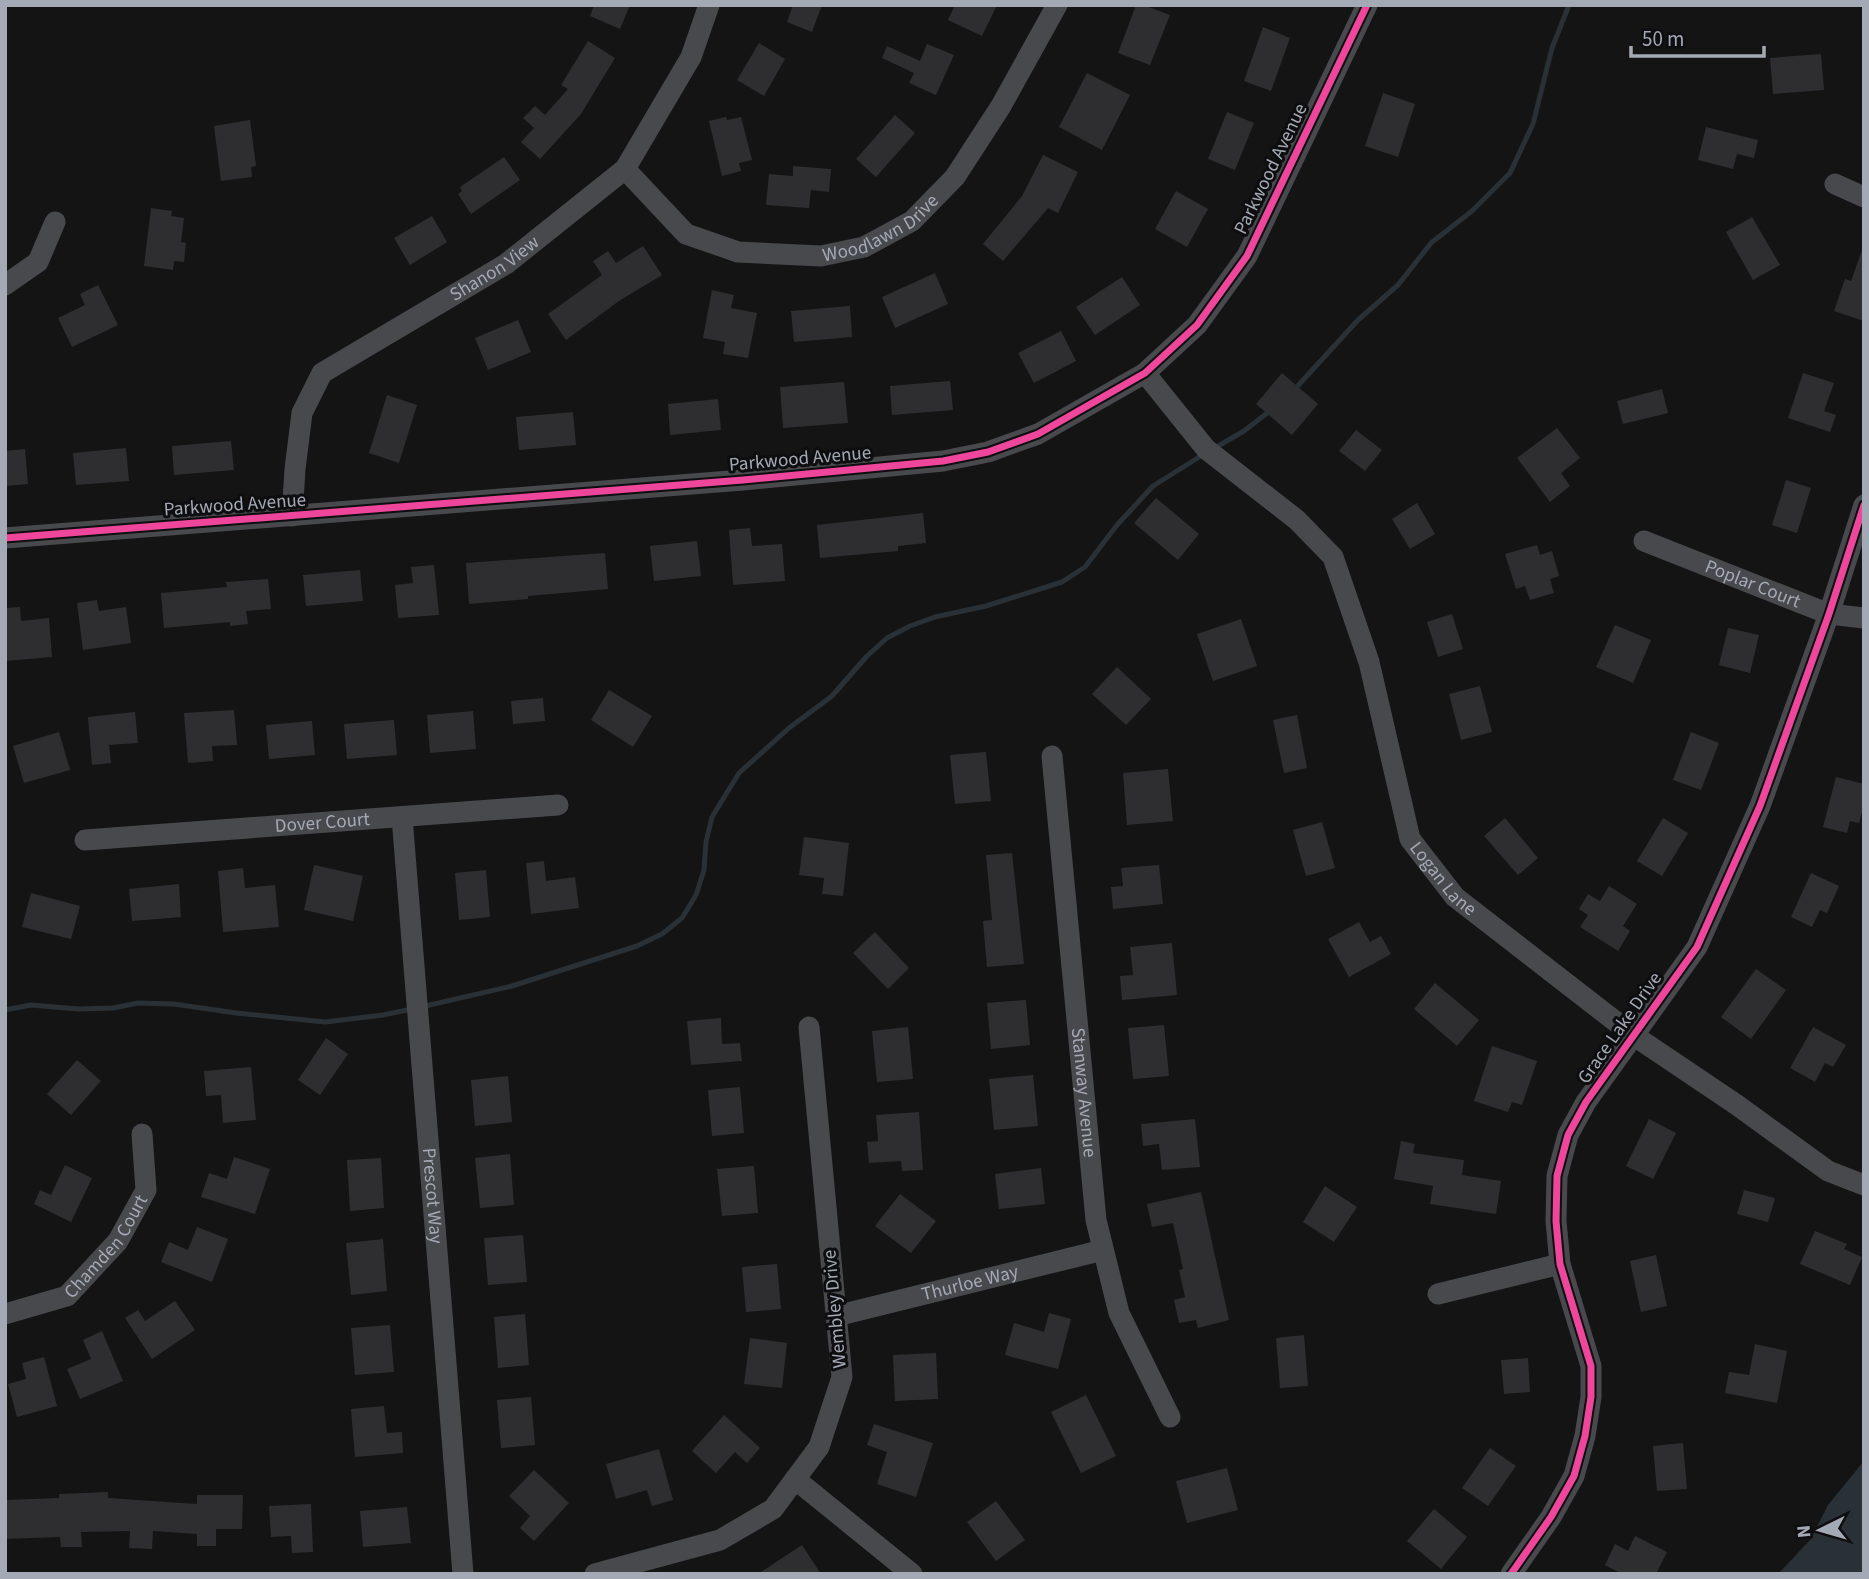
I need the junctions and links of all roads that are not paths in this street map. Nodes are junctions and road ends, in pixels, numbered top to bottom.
1 (709, 5) edge
2 (1057, 5) edge
3 (1367, 5) edge
4 (625, 169) junction
5 (1835, 184) dead end
6 (1864, 197) edge
7 (55, 222) dead end
8 (5, 285) edge
9 (1145, 373) junction
10 (1864, 505) edge
11 (292, 516) junction
12 (5, 538) edge
13 (1644, 541) dead end
14 (1829, 614) junction
15 (1864, 618) edge
16 (1052, 756) dead end
17 (558, 805) dead end
18 (402, 817) junction
19 (85, 840) dead end
20 (809, 1027) dead end
21 (1633, 1035) junction
22 (142, 1134) dead end
23 (1864, 1185) edge
24 (1103, 1250) junction
25 (1560, 1264) junction
26 (1438, 1294) dead end
27 (5, 1314) edge
28 (836, 1316) junction
29 (1170, 1417) dead end
30 (795, 1479) junction
31 (463, 1574) edge
32 (595, 1574) edge
33 (912, 1574) edge
34 (1511, 1574) edge

1 - 4 street, Shanon View
2 - 4 street, Woodlawn Drive
3 - 9 street, Parkwood Avenue
4 - 11 street, Shanon View
5 - 6 street
7 - 8 street
9 - 11 street, Parkwood Avenue
9 - 21 street, Logan Lane
10 - 14 street, Grace Lake Drive
11 - 12 street, Parkwood Avenue
13 - 14 street, Poplar Court
14 - 15 street, Poplar Court
14 - 21 street, Grace Lake Drive
16 - 24 street, Stanway Avenue
17 - 18 street, Dover Court
18 - 19 street, Dover Court
18 - 31 street, Prescot Way
20 - 28 street, Wembley Drive
21 - 23 street, Logan Lane
21 - 25 street, Grace Lake Drive
22 - 27 street, Chamden Court
24 - 28 street, Thurloe Way
24 - 29 street, Stanway Avenue
25 - 26 street
25 - 34 street, Grace Lake Drive
28 - 30 street, Wembley Drive
30 - 32 street, Wembley Drive
30 - 33 street

